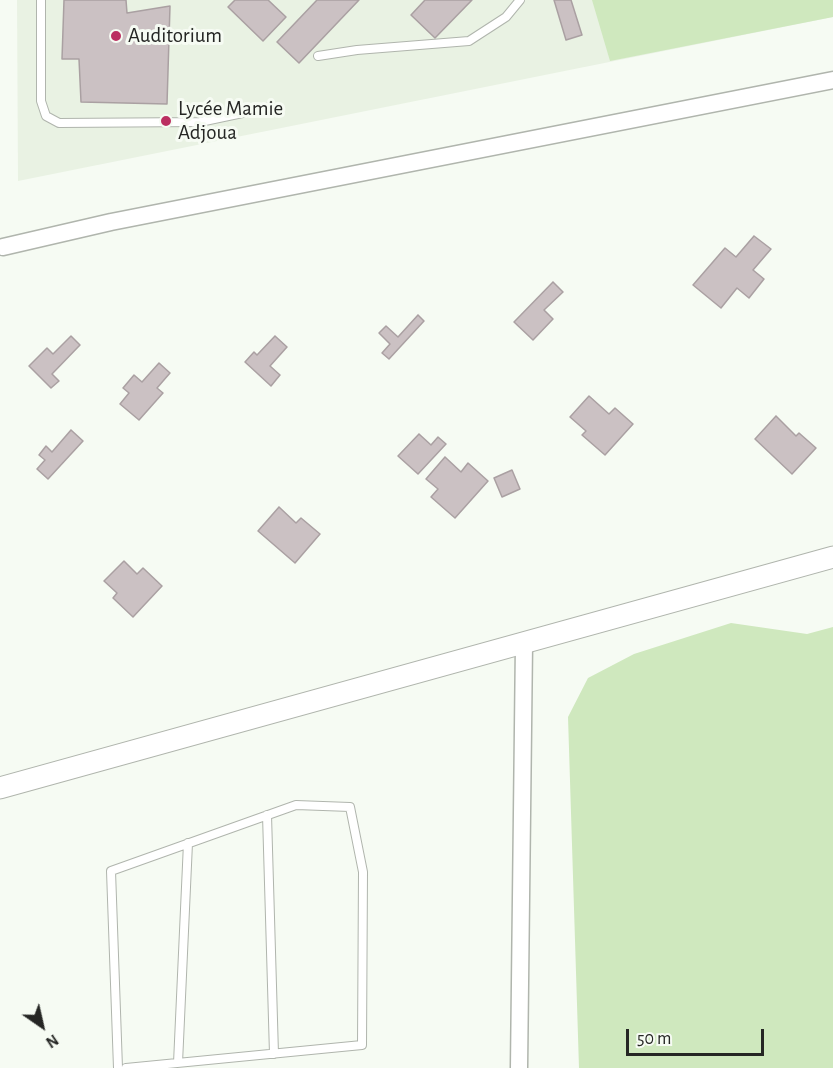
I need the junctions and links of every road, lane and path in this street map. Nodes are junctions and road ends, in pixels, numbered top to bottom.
1 (41, 0) edge
2 (520, 0) edge
3 (318, 56) dead end
4 (833, 80) edge
5 (271, 107) dead end
6 (3, 247) dead end
7 (833, 557) edge
8 (524, 642) junction
9 (0, 788) edge
10 (267, 815) junction
11 (188, 843) junction
12 (274, 1054) junction
13 (177, 1063) junction
14 (118, 1068) edge
15 (126, 1068) edge
16 (519, 1068) edge

1 - 5 lane
2 - 3 lane
4 - 6 street
7 - 8 street
8 - 9 street
8 - 16 street
10 - 11 lane
10 - 12 lane
10 - 12 lane
11 - 13 lane
11 - 14 lane
12 - 13 lane
13 - 15 lane

